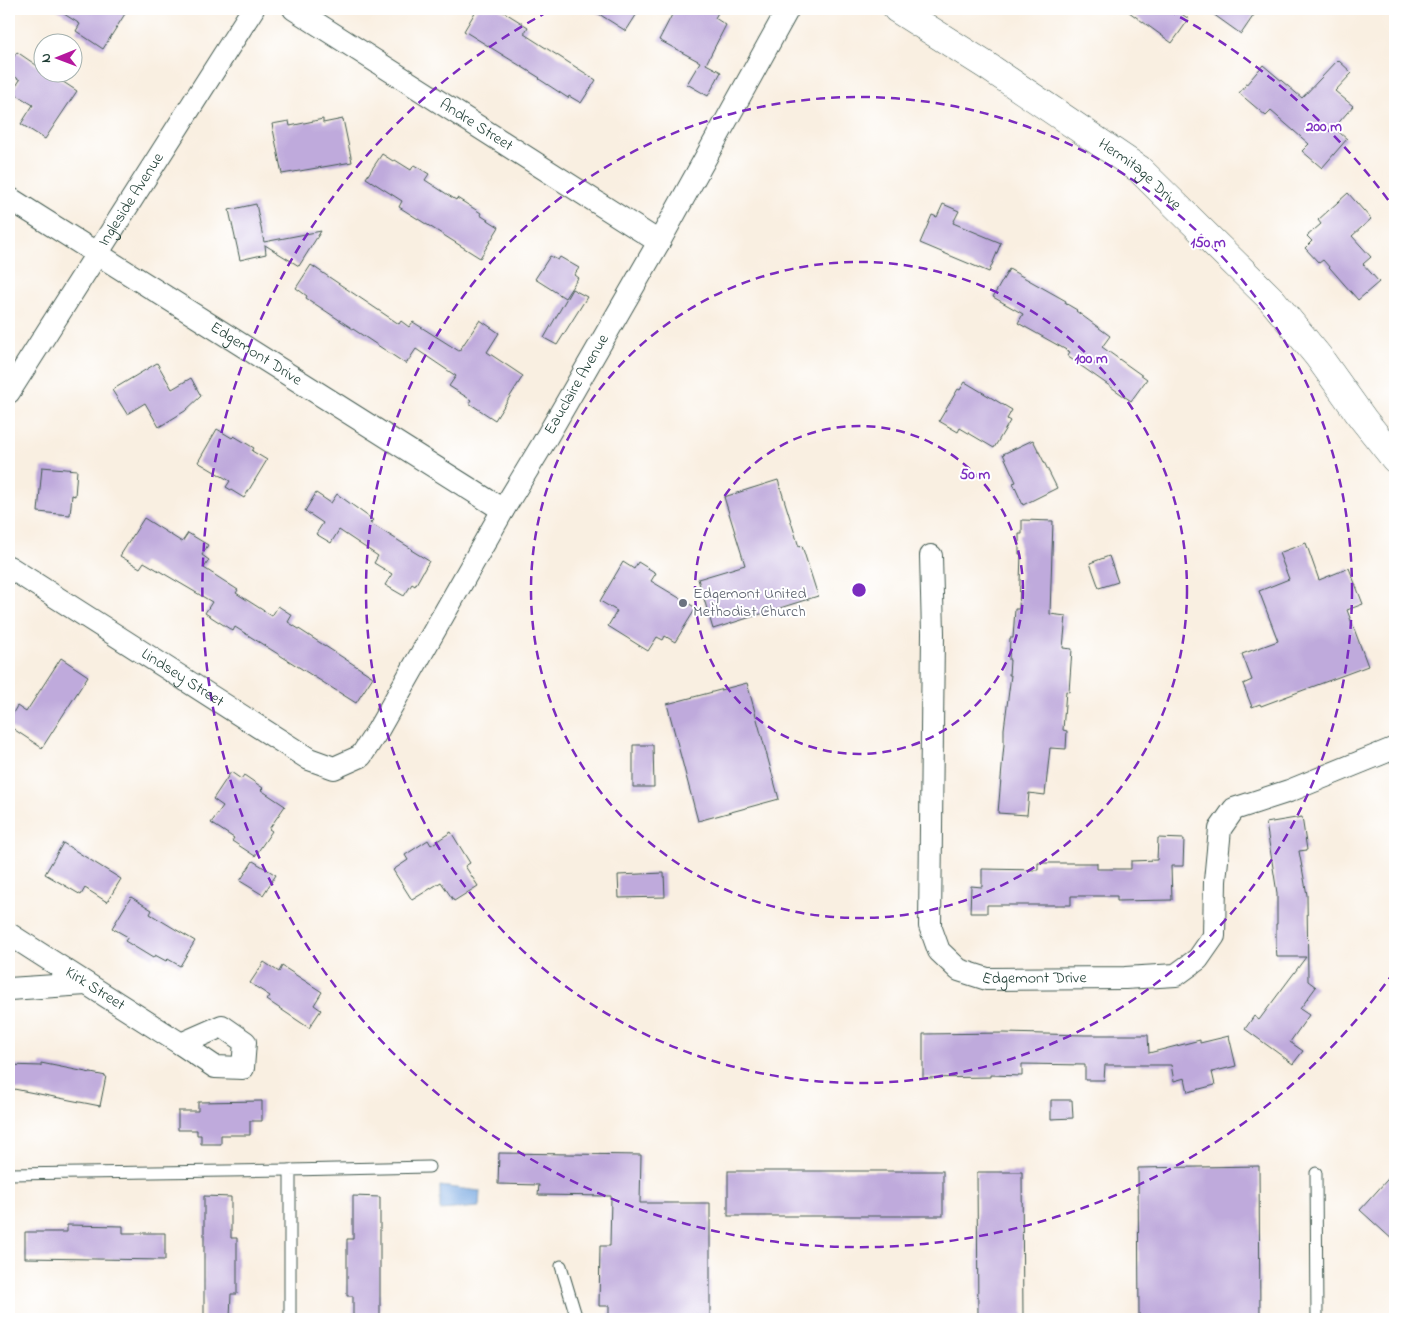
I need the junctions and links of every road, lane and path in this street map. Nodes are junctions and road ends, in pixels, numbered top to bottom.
1 (253, 9) edge
2 (294, 9) edge
3 (788, 9) edge
4 (897, 9) edge
5 (9, 198) edge
6 (659, 242) junction
7 (97, 254) junction
8 (9, 392) edge
9 (1395, 459) edge
10 (503, 510) junction
11 (931, 556) dead end
12 (9, 567) edge
13 (1395, 748) edge
14 (361, 756) joint
15 (9, 934) edge
16 (86, 984) junction
17 (9, 990) edge
18 (181, 1044) dead end
19 (429, 1167) dead end
20 (290, 1170) junction
21 (1316, 1173) dead end
22 (9, 1174) edge
23 (561, 1266) dead end
24 (290, 1319) edge
25 (576, 1319) edge
26 (1317, 1319) edge

1 - 7 street, Ingleside Avenue
2 - 6 street, Andre Street
3 - 6 street, Eauclaire Avenue
4 - 9 street, Hermitage Drive
5 - 7 street, Edgemont Drive
6 - 10 street, Eauclaire Avenue
7 - 8 street, Ingleside Avenue
7 - 10 street, Edgemont Drive
10 - 14 street, Eauclaire Avenue
11 - 13 street, Edgemont Drive
12 - 14 street, Lindsey Street
15 - 16 street, Kirk Street
16 - 17 street
16 - 18 street, Kirk Street
19 - 20 lane
20 - 22 lane
20 - 24 lane
21 - 26 lane
23 - 25 lane

